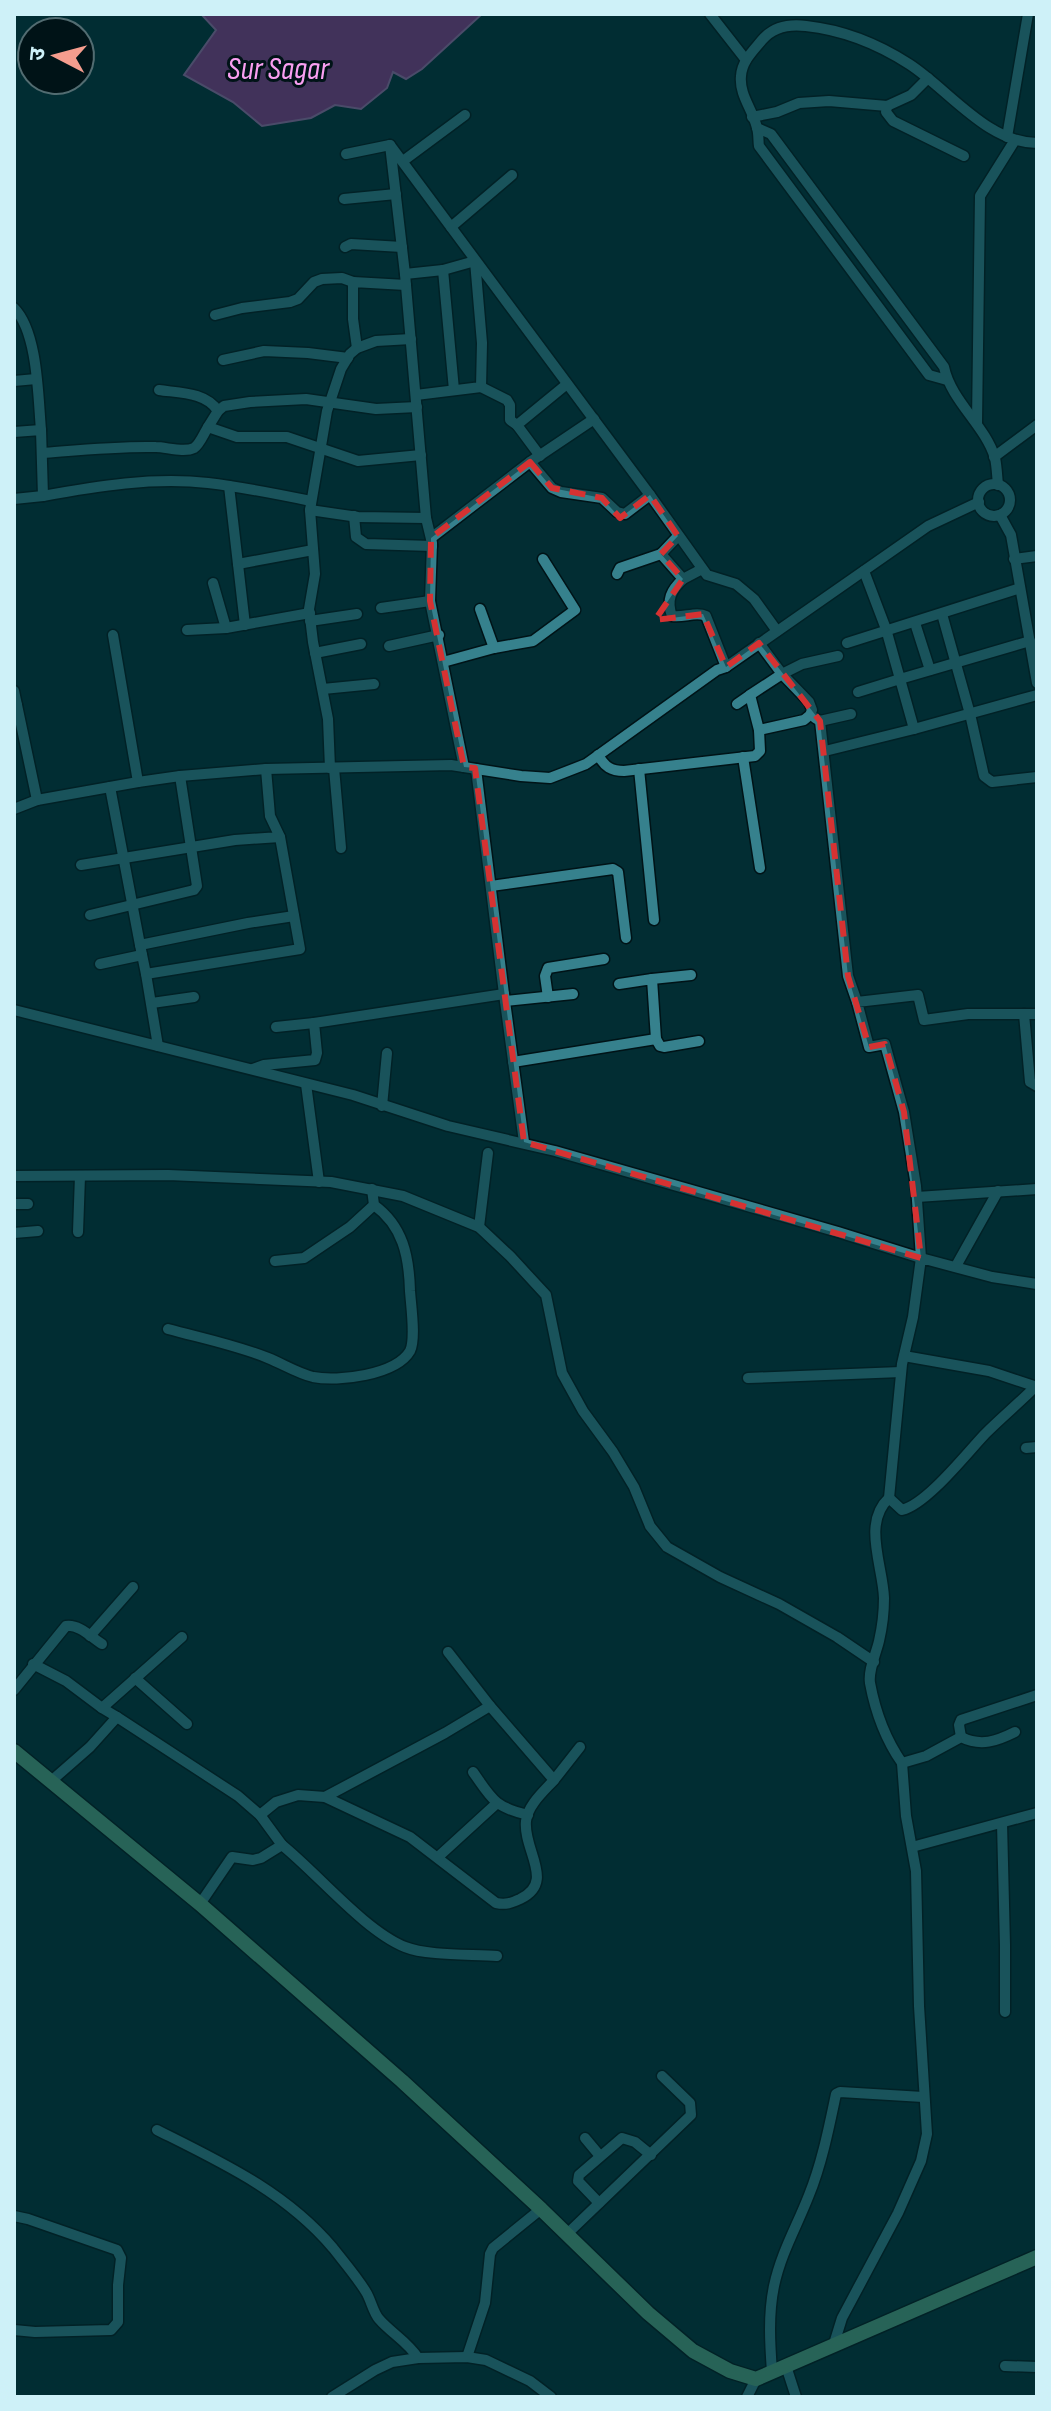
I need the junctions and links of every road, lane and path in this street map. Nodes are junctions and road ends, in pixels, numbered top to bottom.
1 (710, 14) edge
2 (1028, 14) edge
3 (746, 60) junction
4 (928, 78) junction
5 (887, 106) junction
6 (465, 115) dead end
7 (755, 123) junction
8 (1011, 139) junction
9 (1037, 143) edge
10 (390, 145) junction
11 (346, 154) dead end
12 (964, 156) dead end
13 (403, 161) junction
14 (512, 175) dead end
15 (396, 194) junction
16 (344, 199) dead end
17 (451, 227) junction
18 (345, 247) dead end
19 (402, 247) junction
20 (475, 261) junction
21 (443, 270) junction
22 (406, 279) junction
23 (353, 282) junction
24 (14, 308) edge
25 (215, 315) dead end
26 (411, 339) junction
27 (357, 348) junction
28 (348, 358) junction
29 (223, 360) dead end
30 (36, 379) junction
31 (947, 380) junction
32 (14, 381) edge
33 (567, 384) junction
34 (481, 387) junction
35 (159, 390) dead end
36 (454, 390) junction
37 (416, 395) junction
38 (330, 401) junction
39 (417, 407) junction
40 (218, 411) junction
41 (594, 419) junction
42 (517, 425) junction
43 (977, 425) junction
44 (1037, 425) edge
45 (208, 427) junction
46 (41, 430) junction
47 (14, 432) edge
48 (320, 448) junction
49 (42, 453) junction
50 (421, 455) junction
51 (994, 457) junction
52 (535, 459) junction
53 (998, 485) junction
54 (229, 486) junction
55 (650, 495) junction
56 (43, 496) junction
57 (14, 499) edge
58 (979, 502) junction
59 (310, 505) junction
60 (1000, 515) junction
61 (354, 516) junction
62 (426, 518) junction
63 (678, 536) junction
64 (431, 542) junction
65 (313, 550) junction
66 (661, 554) junction
67 (1037, 556) edge
68 (543, 559) dead end
69 (1014, 559) junction
70 (238, 564) junction
71 (702, 569) junction
72 (864, 571) junction
73 (617, 574) dead end
74 (683, 579) junction
75 (213, 583) dead end
76 (1020, 588) junction
77 (430, 601) junction
78 (381, 608) dead end
79 (480, 609) dead end
80 (357, 614) dead end
81 (942, 614) junction
82 (310, 617) junction
83 (1031, 618) edge
84 (915, 623) junction
85 (245, 625) junction
86 (226, 628) junction
87 (886, 629) junction
88 (187, 630) dead end
89 (777, 631) junction
90 (113, 635) dead end
91 (439, 635) junction
92 (1030, 641) junction
93 (759, 643) junction
94 (847, 643) dead end
95 (361, 644) dead end
96 (389, 646) dead end
97 (494, 648) junction
98 (315, 653) junction
99 (838, 656) dead end
100 (1035, 660) edge
101 (443, 662) junction
102 (955, 663) junction
103 (726, 667) junction
104 (930, 670) junction
105 (782, 674) junction
106 (900, 679) junction
107 (1037, 683) edge
108 (374, 684) dead end
109 (323, 689) junction
110 (14, 691) edge
111 (858, 692) dead end
112 (750, 695) junction
113 (1037, 695) edge
114 (737, 704) dead end
115 (16, 705) edge
116 (851, 714) dead end
117 (970, 714) junction
118 (815, 718) junction
119 (914, 729) junction
120 (759, 730) junction
121 (825, 751) junction
122 (598, 755) junction
123 (743, 757) junction
124 (332, 768) junction
125 (470, 768) junction
126 (266, 769) junction
127 (639, 769) junction
128 (180, 776) junction
129 (1037, 777) edge
130 (138, 782) junction
131 (110, 787) junction
132 (37, 800) junction
133 (14, 809) edge
134 (280, 837) junction
135 (191, 848) junction
136 (341, 848) dead end
137 (123, 859) junction
138 (81, 865) dead end
139 (760, 868) dead end
140 (491, 886) junction
141 (133, 905) junction
142 (90, 915) dead end
143 (294, 916) junction
144 (654, 920) dead end
145 (626, 938) dead end
146 (141, 950) junction
147 (604, 959) dead end
148 (100, 964) dead end
149 (146, 974) junction
150 (691, 975) dead end
151 (652, 979) junction
152 (619, 984) dead end
153 (573, 994) dead end
154 (194, 997) dead end
155 (548, 997) junction
156 (505, 998) junction
157 (857, 1002) junction
158 (152, 1003) junction
159 (14, 1010) edge
160 (1024, 1014) junction
161 (1037, 1014) edge
162 (314, 1023) junction
163 (276, 1027) dead end
164 (656, 1039) junction
165 (699, 1041) dead end
166 (158, 1046) junction
167 (387, 1053) dead end
168 (513, 1062) junction
169 (251, 1069) junction
170 (306, 1084) junction
171 (1037, 1086) edge
172 (382, 1106) junction
173 (524, 1142) junction
174 (488, 1153) dead end
175 (14, 1176) edge
176 (80, 1176) junction
177 (319, 1182) junction
178 (372, 1189) junction
179 (1037, 1189) edge
180 (998, 1191) junction
181 (917, 1197) junction
182 (14, 1204) edge
183 (28, 1204) dead end
184 (374, 1205) junction
185 (479, 1227) junction
186 (38, 1231) dead end
187 (78, 1232) dead end
188 (14, 1233) edge
189 (921, 1258) junction
190 (275, 1261) dead end
191 (956, 1266) junction
192 (1037, 1284) edge
193 (168, 1329) dead end
194 (904, 1356) junction
195 (901, 1372) junction
196 (748, 1378) dead end
197 (1036, 1387) edge
198 (889, 1498) junction
199 (133, 1587) dead end
200 (90, 1636) junction
201 (182, 1637) dead end
202 (102, 1644) dead end
203 (448, 1652) dead end
204 (874, 1662) junction
205 (33, 1664) junction
206 (135, 1678) junction
207 (14, 1690) edge
208 (1037, 1695) edge
209 (490, 1706) junction
210 (102, 1708) junction
211 (117, 1717) junction
212 (187, 1724) dead end
213 (1015, 1732) dead end
214 (961, 1737) junction
215 (580, 1747) dead end
216 (14, 1751) edge
217 (902, 1763) junction
218 (473, 1772) dead end
219 (554, 1780) junction
220 (50, 1782) junction
221 (325, 1797) junction
222 (496, 1804) junction
223 (1037, 1813) edge
224 (260, 1815) junction
225 (528, 1815) junction
226 (1002, 1823) junction
227 (282, 1845) junction
228 (912, 1847) junction
229 (438, 1857) junction
230 (200, 1904) junction
231 (497, 1956) dead end
232 (1005, 2012) dead end
233 (662, 2076) dead end
234 (923, 2097) junction
235 (157, 2130) dead end
236 (585, 2138) dead end
237 (651, 2155) junction
238 (600, 2156) junction
239 (599, 2203) junction
240 (541, 2209) junction
241 (14, 2216) edge
242 (567, 2234) junction
243 (1037, 2257) edge
244 (14, 2330) edge
245 (833, 2347) junction
246 (467, 2357) junction
247 (418, 2358) junction
248 (786, 2366) junction
249 (1005, 2366) dead end
250 (1037, 2367) edge
251 (772, 2372) junction
252 (756, 2379) junction
253 (335, 2396) edge
254 (551, 2397) edge
255 (747, 2397) edge
256 (796, 2397) edge

1 - 3 street
2 - 8 street
3 - 4 street
3 - 7 street
4 - 5 street
4 - 8 street
5 - 7 street
5 - 12 street
6 - 13 street
7 - 31 street
7 - 31 street
8 - 9 street
8 - 43 street
10 - 11 street
10 - 13 street
10 - 15 street
13 - 17 street
14 - 17 street
15 - 16 street
15 - 19 street
17 - 20 street
18 - 19 street
19 - 22 street
20 - 21 street
20 - 33 street
20 - 34 street
21 - 22 street
21 - 36 street
22 - 23 street
22 - 26 street
23 - 25 street
23 - 27 street
24 - 30 street
26 - 27 street
26 - 37 street
27 - 28 street
28 - 29 street
28 - 38 street
30 - 32 street
30 - 46 street
31 - 43 street
33 - 41 street
33 - 42 street
34 - 36 street
34 - 42 street
35 - 40 street
36 - 37 street
37 - 39 street
38 - 39 street
38 - 40 street
38 - 48 street
39 - 50 street
40 - 45 street
41 - 52 street
41 - 55 street
42 - 52 street
43 - 51 street
44 - 51 street
45 - 48 street
45 - 49 street
46 - 47 street
46 - 49 street
48 - 50 street
48 - 59 street
49 - 56 street
50 - 62 street
51 - 53 street
52 - 55 street
52 - 64 street
53 - 58 street
53 - 60 street
54 - 56 street
54 - 59 street
54 - 70 street
55 - 63 street
56 - 57 street
58 - 60 street
58 - 72 street
59 - 61 street
59 - 65 street
60 - 69 street
61 - 62 street
61 - 64 street
62 - 64 street
63 - 66 street
63 - 71 street
64 - 77 street
65 - 70 street
65 - 82 street
66 - 73 street
66 - 74 street
67 - 69 street
68 - 97 street
69 - 76 street
70 - 85 street
71 - 74 street
71 - 89 street
72 - 87 street
72 - 89 street
74 - 103 street
75 - 86 street
76 - 81 street
76 - 83 street
77 - 78 street
77 - 91 street
79 - 97 street
80 - 82 street
81 - 84 street
81 - 102 street
82 - 85 street
82 - 98 street
83 - 92 street
84 - 87 street
84 - 104 street
85 - 86 street
86 - 88 street
87 - 94 street
87 - 106 street
89 - 93 street
90 - 130 street
91 - 96 street
91 - 101 street
92 - 100 street
92 - 102 street
93 - 103 street
93 - 105 street
95 - 98 street
97 - 101 street
98 - 109 street
99 - 105 street
100 - 107 street
101 - 125 street
102 - 104 street
102 - 117 street
103 - 122 street
104 - 106 street
105 - 112 street
105 - 118 street
106 - 111 street
106 - 119 street
108 - 109 street
109 - 124 street
110 - 115 street
112 - 114 street
112 - 120 street
113 - 117 street
115 - 132 street
116 - 118 street
117 - 119 street
117 - 129 street
118 - 120 street
118 - 121 street
119 - 121 street
120 - 123 street
121 - 157 street
122 - 125 street
122 - 127 street
123 - 127 street
123 - 139 street
124 - 125 street
124 - 126 street
124 - 136 street
125 - 140 street
126 - 128 street
126 - 134 street
127 - 144 street
128 - 130 street
128 - 135 street
130 - 131 street
131 - 132 street
131 - 137 street
132 - 133 street
134 - 135 street
134 - 143 street
135 - 137 street
135 - 141 street
137 - 138 street
137 - 141 street
140 - 145 street
140 - 156 street
141 - 142 street
141 - 146 street
143 - 146 street
143 - 149 street
146 - 148 street
146 - 149 street
147 - 155 street
149 - 158 street
150 - 151 street
151 - 152 street
151 - 164 street
153 - 155 street
154 - 158 street
155 - 156 street
156 - 162 street
156 - 168 street
157 - 160 street
157 - 181 street
158 - 166 street
159 - 166 street
160 - 161 street
160 - 171 street
162 - 163 street
162 - 169 street
164 - 165 street
164 - 168 street
166 - 169 street
167 - 172 street
168 - 173 street
169 - 170 street
170 - 172 street
170 - 177 street
172 - 173 street
173 - 189 street
174 - 185 street
175 - 176 street
176 - 177 street
176 - 187 street
177 - 178 street
178 - 184 street
178 - 185 street
179 - 180 street
180 - 181 street
180 - 191 street
181 - 189 street
182 - 183 street
184 - 190 street
184 - 193 street
185 - 204 street
186 - 188 street
189 - 191 street
189 - 194 street
191 - 192 street
194 - 195 street
194 - 197 street
195 - 196 street
195 - 198 street
197 - 198 street
198 - 204 street
199 - 200 street
200 - 202 street
200 - 205 street
201 - 206 street
203 - 209 street
204 - 217 street
205 - 207 street
205 - 210 street
206 - 210 street
206 - 212 street
208 - 214 street
209 - 219 street
209 - 221 street
210 - 211 street
211 - 220 street
211 - 224 street
213 - 214 street
214 - 217 street
215 - 219 street
216 - 220 main road
217 - 228 street
218 - 222 street
219 - 225 street
220 - 230 main road
221 - 224 street
221 - 229 street
222 - 225 street
222 - 229 street
223 - 226 street
224 - 227 street
225 - 229 street
226 - 228 street
226 - 232 street
227 - 230 street
227 - 231 street
228 - 234 street
230 - 240 main road
233 - 237 street
234 - 245 street
234 - 251 street
235 - 247 street
236 - 238 street
237 - 238 street
237 - 239 street
238 - 239 street
239 - 242 street
240 - 242 main road
240 - 246 street
241 - 244 street
242 - 252 main road
243 - 245 main road
245 - 248 main road
246 - 247 street
246 - 254 street
247 - 253 street
248 - 251 main road
248 - 256 street
249 - 250 street
251 - 252 main road
252 - 255 street

